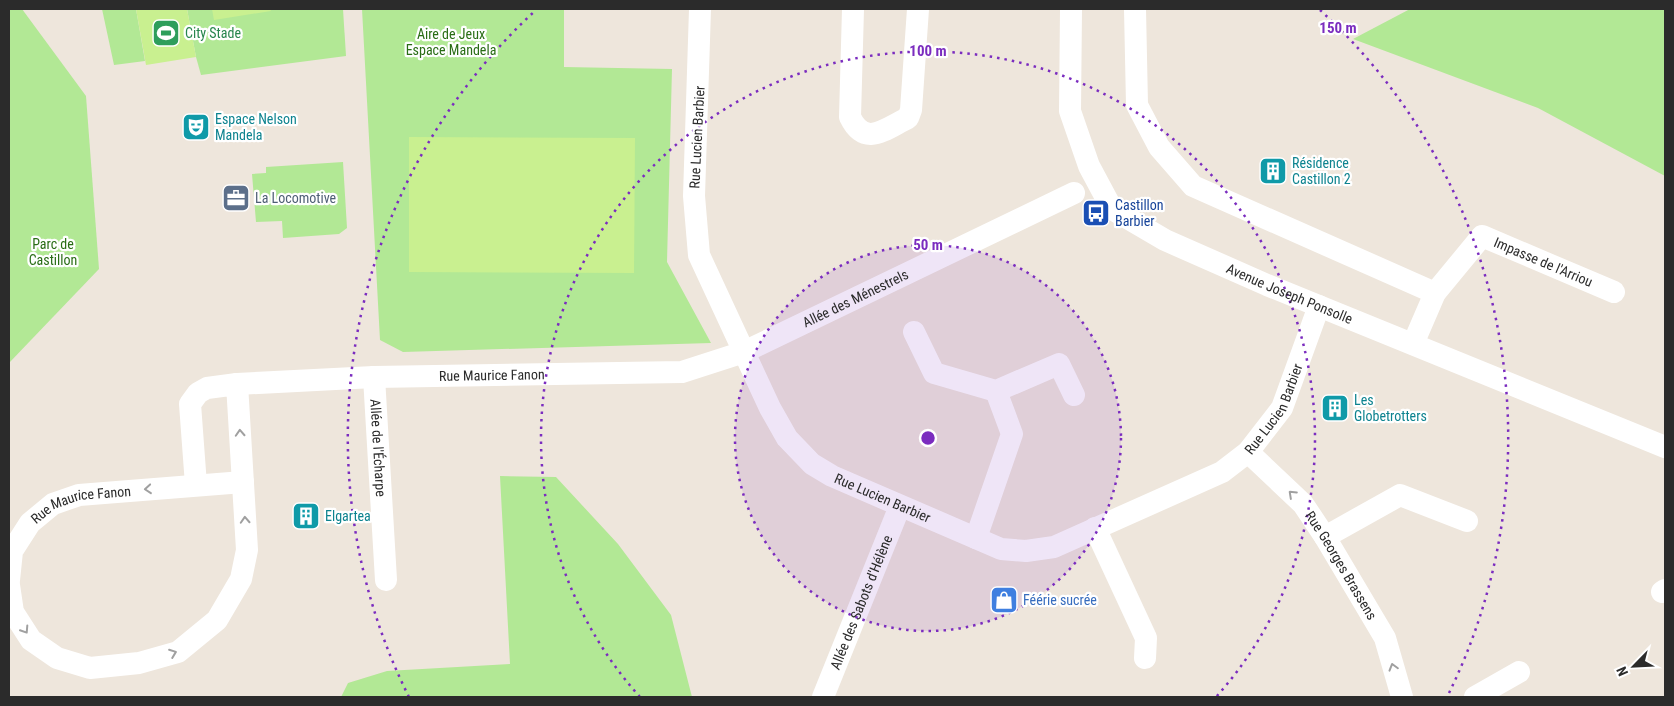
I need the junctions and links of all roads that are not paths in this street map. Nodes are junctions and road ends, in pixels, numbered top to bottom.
1 (700, 9) edge
2 (853, 9) edge
3 (918, 9) edge
4 (1071, 9) edge
5 (1135, 9) edge
6 (1074, 193) dead end
7 (1614, 292) dead end
8 (1435, 293) junction
9 (1319, 306) junction
10 (914, 332) dead end
11 (1413, 344) junction
12 (744, 352) junction
13 (374, 377) junction
14 (238, 384) junction
15 (996, 391) junction
16 (1074, 394) dead end
17 (1665, 447) edge
18 (1248, 452) junction
19 (243, 482) junction
20 (196, 485) junction
21 (900, 506) junction
22 (1467, 521) dead end
23 (1095, 528) junction
24 (1324, 537) junction
25 (976, 538) junction
26 (9, 580) edge
27 (386, 580) dead end
28 (9, 585) edge
29 (1145, 658) dead end
30 (1519, 672) dead end
31 (823, 697) edge
32 (1402, 697) edge
33 (1475, 697) edge

1 - 12 street, Rue Lucien Barbier
2 - 3 street
4 - 9 street, Avenue Joseph Ponsolle
5 - 8 street
6 - 12 street, Allée des Ménestrels
7 - 8 street, Impasse de l'Arriou
8 - 11 street, Impasse de l'Arriou
9 - 11 street, Avenue Joseph Ponsolle
9 - 18 street, Rue Lucien Barbier
10 - 15 street
11 - 17 street, Avenue Joseph Ponsolle
12 - 13 street, Rue Maurice Fanon
12 - 21 street, Rue Lucien Barbier
13 - 14 street, Rue Maurice Fanon
13 - 27 street, Allée de l'Écharpe
19 -> 14 street
14 - 20 street, Rue Maurice Fanon
15 - 16 street
15 - 25 street
18 - 23 street, Rue Lucien Barbier
24 -> 18 street, Rue Georges Brassens
19 - 20 street, Rue Maurice Fanon
28 -> 19 street
20 -> 26 street, Rue Maurice Fanon
21 - 25 street, Rue Lucien Barbier
21 - 31 street, Allée des Sabots d'Hélène
22 - 24 street
23 - 25 street, Rue Lucien Barbier
23 - 29 street
32 -> 24 street, Rue Georges Brassens
30 - 33 street

